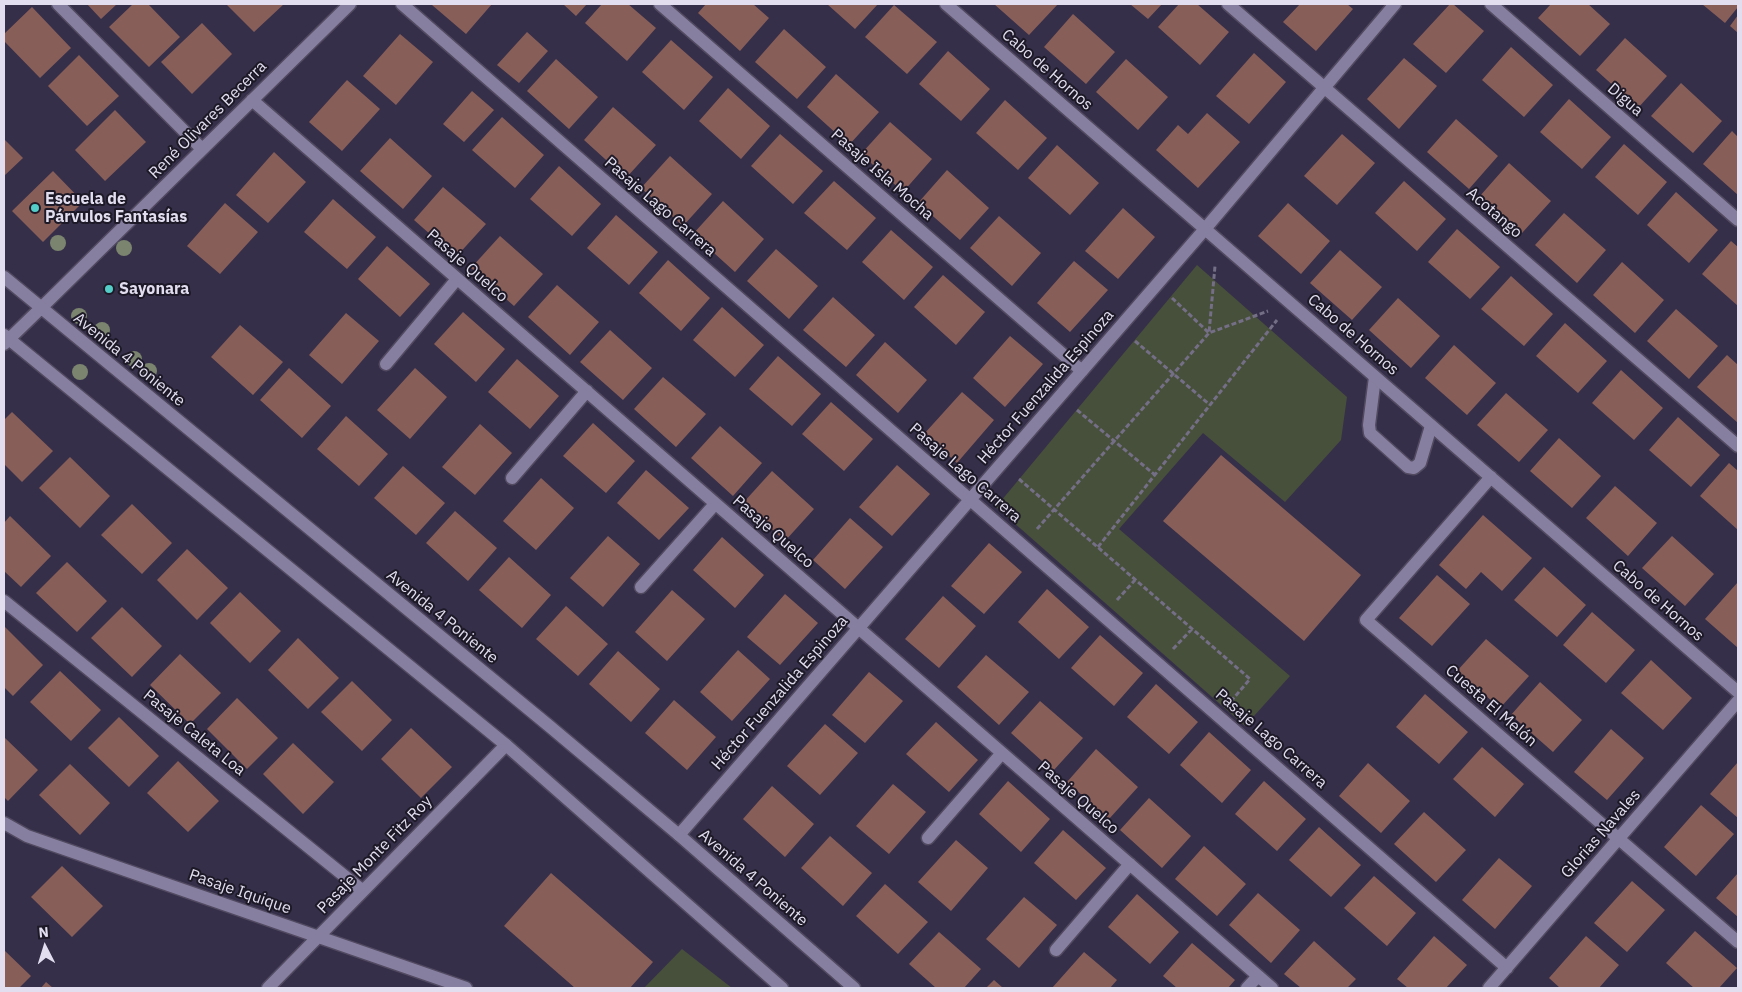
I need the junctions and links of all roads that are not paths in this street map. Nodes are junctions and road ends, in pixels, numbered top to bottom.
1 (58, 4) edge
2 (350, 4) edge
3 (402, 4) edge
4 (660, 4) edge
5 (946, 4) edge
6 (1228, 4) edge
7 (1395, 4) edge
8 (1491, 4) edge
9 (1325, 87) junction
10 (252, 100) junction
11 (202, 149) junction
12 (1738, 220) edge
13 (1205, 229) junction
14 (4, 277) edge
15 (457, 279) junction
16 (41, 308) junction
17 (5, 340) edge
18 (386, 364) dead end
19 (1082, 370) junction
20 (1376, 377) junction
21 (587, 391) junction
22 (1431, 426) junction
23 (1738, 446) edge
24 (1491, 477) junction
25 (512, 478) dead end
26 (970, 500) junction
27 (716, 504) junction
28 (641, 587) dead end
29 (4, 601) edge
30 (858, 628) junction
31 (1738, 692) edge
32 (1738, 701) edge
33 (1734, 715) edge
34 (506, 745) junction
35 (1002, 753) junction
36 (4, 823) edge
37 (679, 835) junction
38 (928, 838) dead end
39 (1619, 839) junction
40 (1130, 864) junction
41 (363, 891) junction
42 (319, 936) junction
43 (1738, 942) edge
44 (1056, 950) dead end
45 (1507, 968) junction
46 (1258, 976) junction
47 (268, 988) edge
48 (466, 988) edge
49 (782, 988) edge
50 (854, 988) edge
51 (1247, 988) edge
52 (1272, 988) edge
53 (1489, 988) edge

1 - 11 street
2 - 10 street, René Olivares Becerra
3 - 26 street, Pasaje Lago Carrera
4 - 19 street, Pasaje Isla Mocha
5 - 13 street, Cabo de Hornos
6 - 9 street, Acotango
7 - 9 street, Héctor Fuenzalida Espinoza
8 - 12 street, Digua
9 - 13 street, Héctor Fuenzalida Espinoza
9 - 23 street, Acotango
10 - 11 street, René Olivares Becerra
10 - 15 street, Pasaje Quelco
11 - 16 street, René Olivares Becerra
13 - 19 street, Héctor Fuenzalida Espinoza
13 - 20 street, Cabo de Hornos
14 - 16 street, Avenida 4 Poniente
15 - 18 street
15 - 21 street, Pasaje Quelco
16 - 17 street, René Olivares Becerra
16 - 37 street, Avenida 4 Poniente
17 - 34 street
19 - 26 street, Héctor Fuenzalida Espinoza
20 - 22 street, Cabo de Hornos
20 - 22 street
21 - 25 street
21 - 27 street, Pasaje Quelco
22 - 24 street, Cabo de Hornos
24 - 31 street, Cabo de Hornos
24 - 39 street, Cuesta El Melón
26 - 30 street, Héctor Fuenzalida Espinoza
26 - 45 street, Pasaje Lago Carrera
27 - 28 street
27 - 30 street, Pasaje Quelco
29 - 41 street, Pasaje Caleta Loa
30 - 35 street, Pasaje Quelco
30 - 37 street, Héctor Fuenzalida Espinoza
32 - 33 street, Glorias Navales
33 - 39 street, Glorias Navales
34 - 41 street, Pasaje Monte Fitz Roy
34 - 49 street
35 - 38 street
35 - 40 street, Pasaje Quelco
36 - 42 street, Pasaje Iquique
37 - 50 street, Avenida 4 Poniente
39 - 43 street, Cuesta El Melón
39 - 45 street, Glorias Navales
40 - 44 street
40 - 46 street, Pasaje Quelco
41 - 42 street, Pasaje Monte Fitz Roy
42 - 47 street, Pasaje Monte Fitz Roy
42 - 48 street, Pasaje Iquique
45 - 53 street, Glorias Navales
46 - 51 street
46 - 52 street, Pasaje Quelco

